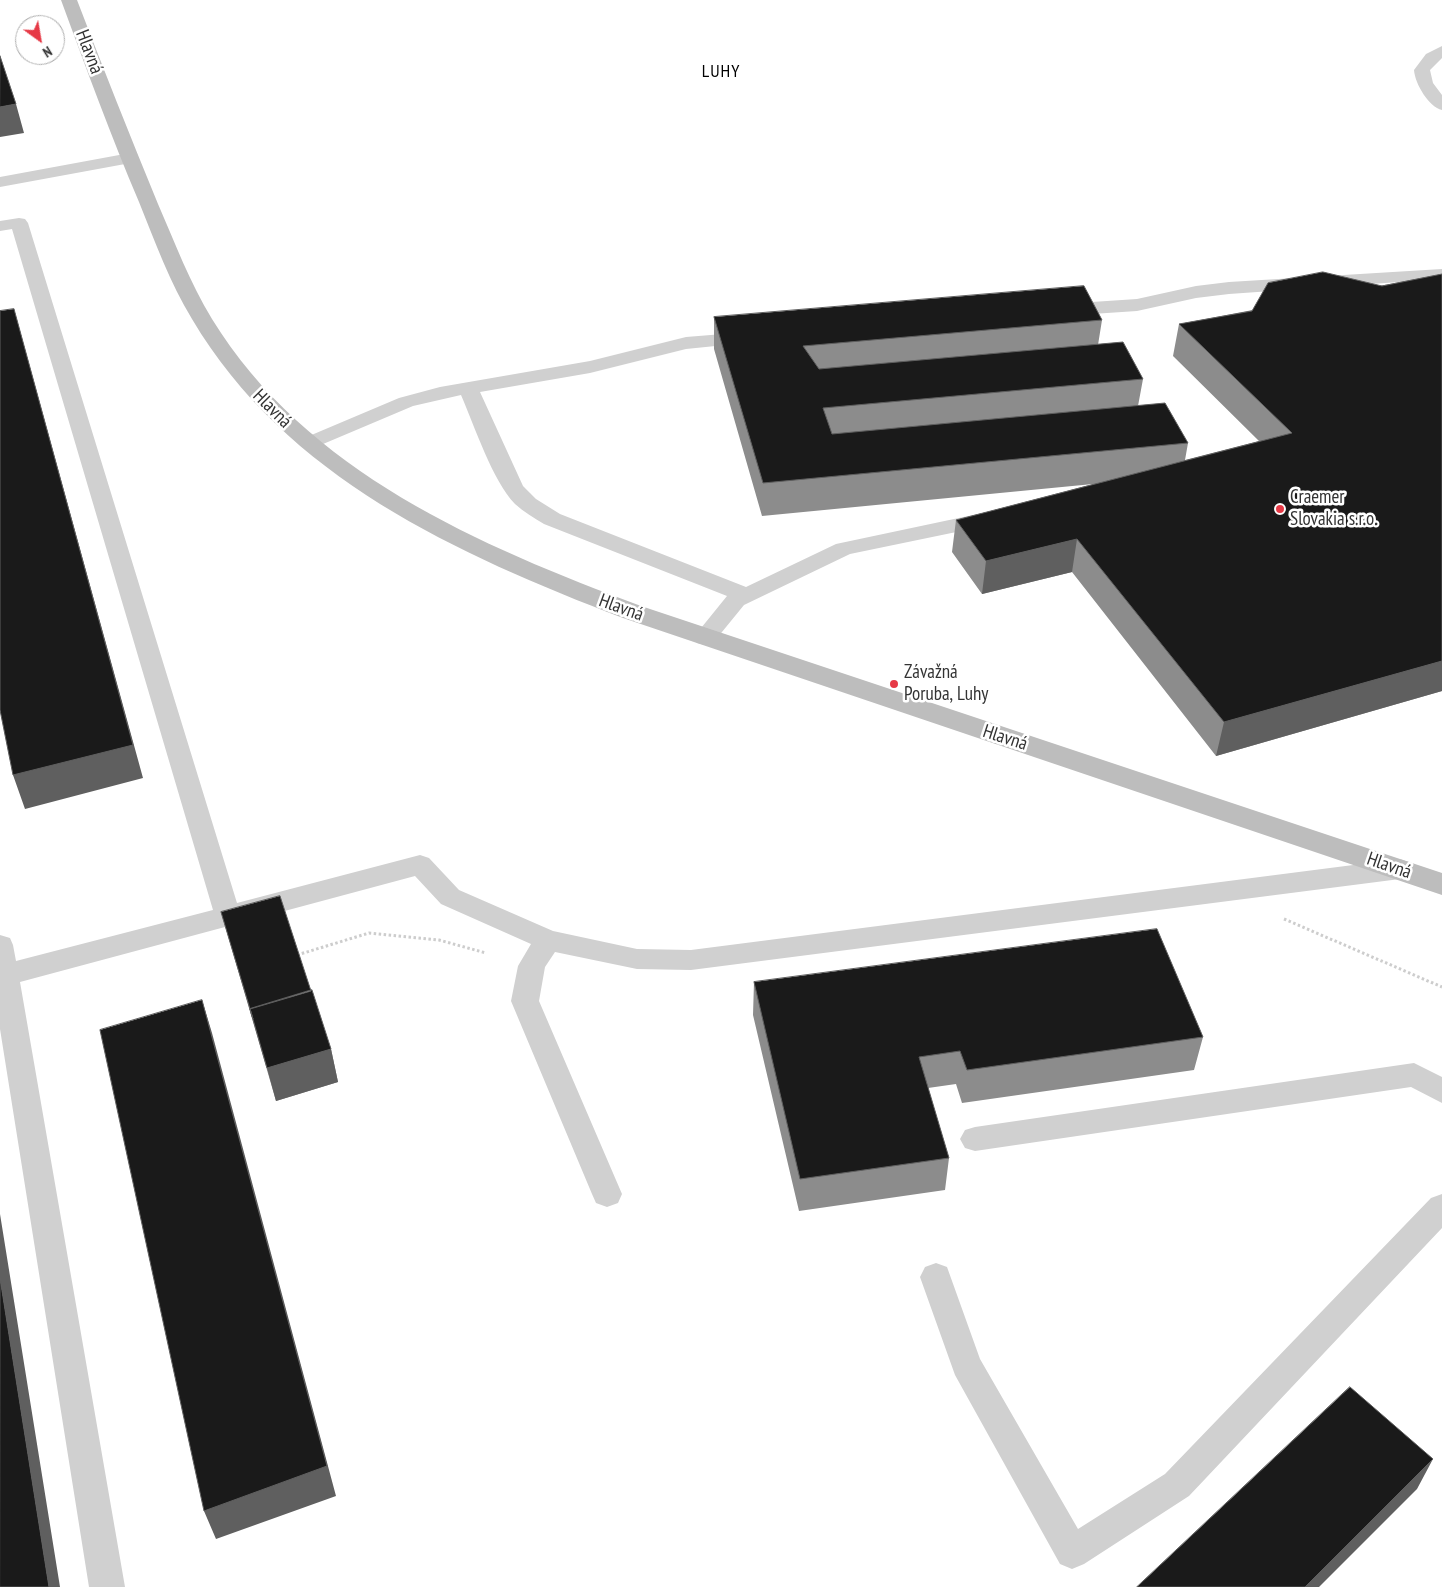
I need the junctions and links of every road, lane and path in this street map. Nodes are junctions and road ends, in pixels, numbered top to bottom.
1 (69, 0) edge
2 (1442, 51) edge
3 (1442, 105) edge
4 (130, 158) junction
5 (0, 182) edge
6 (0, 226) edge
7 (1442, 274) edge
8 (1047, 311) edge
9 (764, 336) edge
10 (468, 388) junction
11 (309, 443) junction
12 (1004, 516) edge
13 (746, 595) junction
14 (706, 638) junction
15 (1400, 869) junction
16 (1442, 884) edge
17 (228, 916) junction
18 (548, 940) junction
19 (0, 945) edge
20 (5, 975) junction
21 (1442, 1090) edge
22 (975, 1139) dead end
23 (607, 1194) dead end
24 (1442, 1207) edge
25 (936, 1276) dead end
26 (107, 1587) edge

1 - 4 street, Hlavná
2 - 3 lane
4 - 5 lane
4 - 11 street, Hlavná
6 - 17 lane
7 - 8 lane
9 - 10 lane
10 - 11 lane
10 - 13 lane
11 - 14 street, Hlavná
12 - 13 lane
13 - 14 lane
14 - 15 street, Hlavná
15 - 16 street, Hlavná
15 - 18 lane
17 - 18 lane
17 - 20 lane
18 - 23 lane
19 - 20 lane
20 - 26 lane
21 - 22 lane
24 - 25 lane

